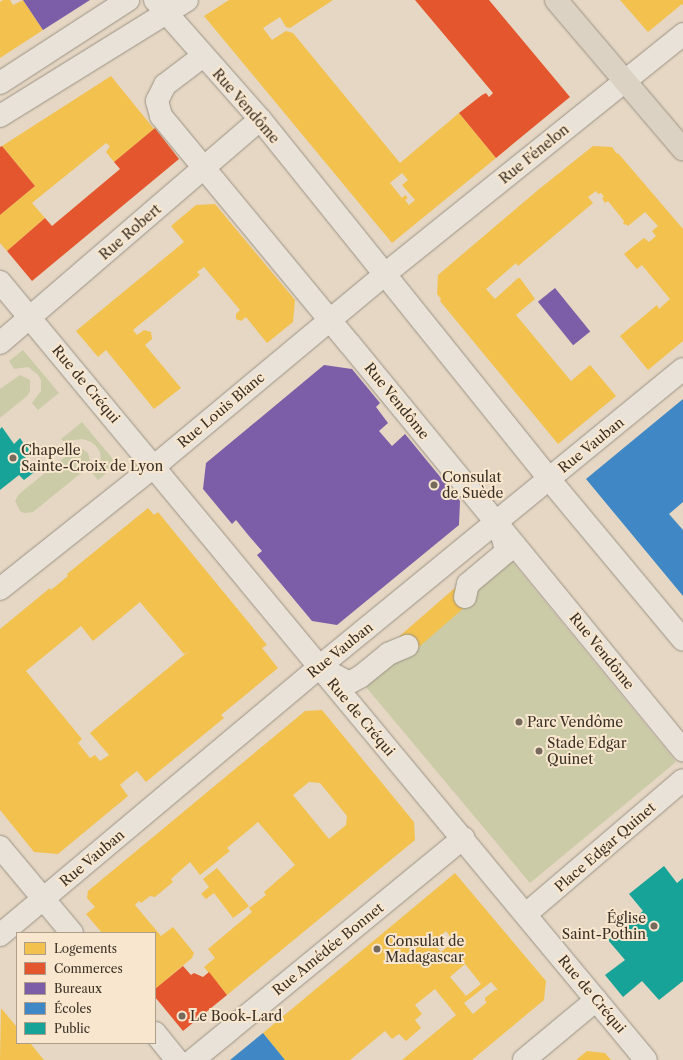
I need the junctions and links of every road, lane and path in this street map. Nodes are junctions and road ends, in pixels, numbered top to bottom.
1 (128, 0) edge
2 (187, 0) edge
3 (556, 0) edge
4 (161, 7) edge
5 (683, 34) edge
6 (203, 56) junction
7 (626, 81) junction
8 (0, 83) edge
9 (0, 116) edge
10 (260, 119) junction
11 (683, 149) edge
12 (203, 168) junction
13 (384, 274) junction
14 (0, 282) edge
15 (30, 318) junction
16 (330, 319) junction
17 (0, 343) edge
18 (683, 369) edge
19 (154, 466) junction
20 (549, 479) junction
21 (496, 522) junction
22 (0, 589) edge
23 (465, 598) dead end
24 (683, 640) edge
25 (407, 646) dead end
26 (319, 667) junction
27 (683, 750) edge
28 (683, 780) edge
29 (463, 838) junction
30 (0, 846) edge
31 (44, 898) junction
32 (526, 914) junction
33 (71, 932) edge
34 (0, 935) edge
35 (596, 1000) junction
36 (156, 1034) edge
37 (177, 1060) edge
38 (193, 1060) edge
39 (524, 1060) edge
40 (646, 1060) edge

1 - 8 street
2 - 4 street
3 - 7 main road
4 - 6 street, Rue Vendôme
4 - 9 street
5 - 7 street, Rue Fénelon
6 - 10 street, Rue Vendôme
6 - 12 street, Rue Vendôme
7 - 11 main road
7 - 13 street, Rue Fénelon
10 - 12 street, Rue Robert
10 - 13 street, Rue Vendôme
12 - 15 street, Rue Robert
12 - 16 street, Rue Vendôme
13 - 16 street, Rue Louis Blanc
13 - 20 street, Rue Vendôme
14 - 15 street, Rue de Créqui
15 - 17 street, Rue Robert
15 - 19 street, Rue de Créqui
16 - 19 street, Rue Louis Blanc
16 - 21 street, Rue Vendôme
18 - 20 street, Rue Vauban
19 - 22 street, Rue Louis Blanc
19 - 26 street, Rue de Créqui
20 - 21 street, Rue Vauban
20 - 24 street, Rue Vendôme
21 - 23 street
21 - 26 street, Rue Vauban
21 - 27 street, Rue Vendôme
25 - 26 street
26 - 29 street, Rue de Créqui
26 - 31 street, Rue Vauban
28 - 32 street, Place Edgar Quinet
29 - 32 street, Rue de Créqui
29 - 38 street, Rue Amédée Bonnet
30 - 31 street
31 - 33 street
31 - 34 street, Rue Vauban
32 - 35 street, Rue de Créqui
35 - 39 street
35 - 40 street, Rue de Créqui
36 - 37 street

